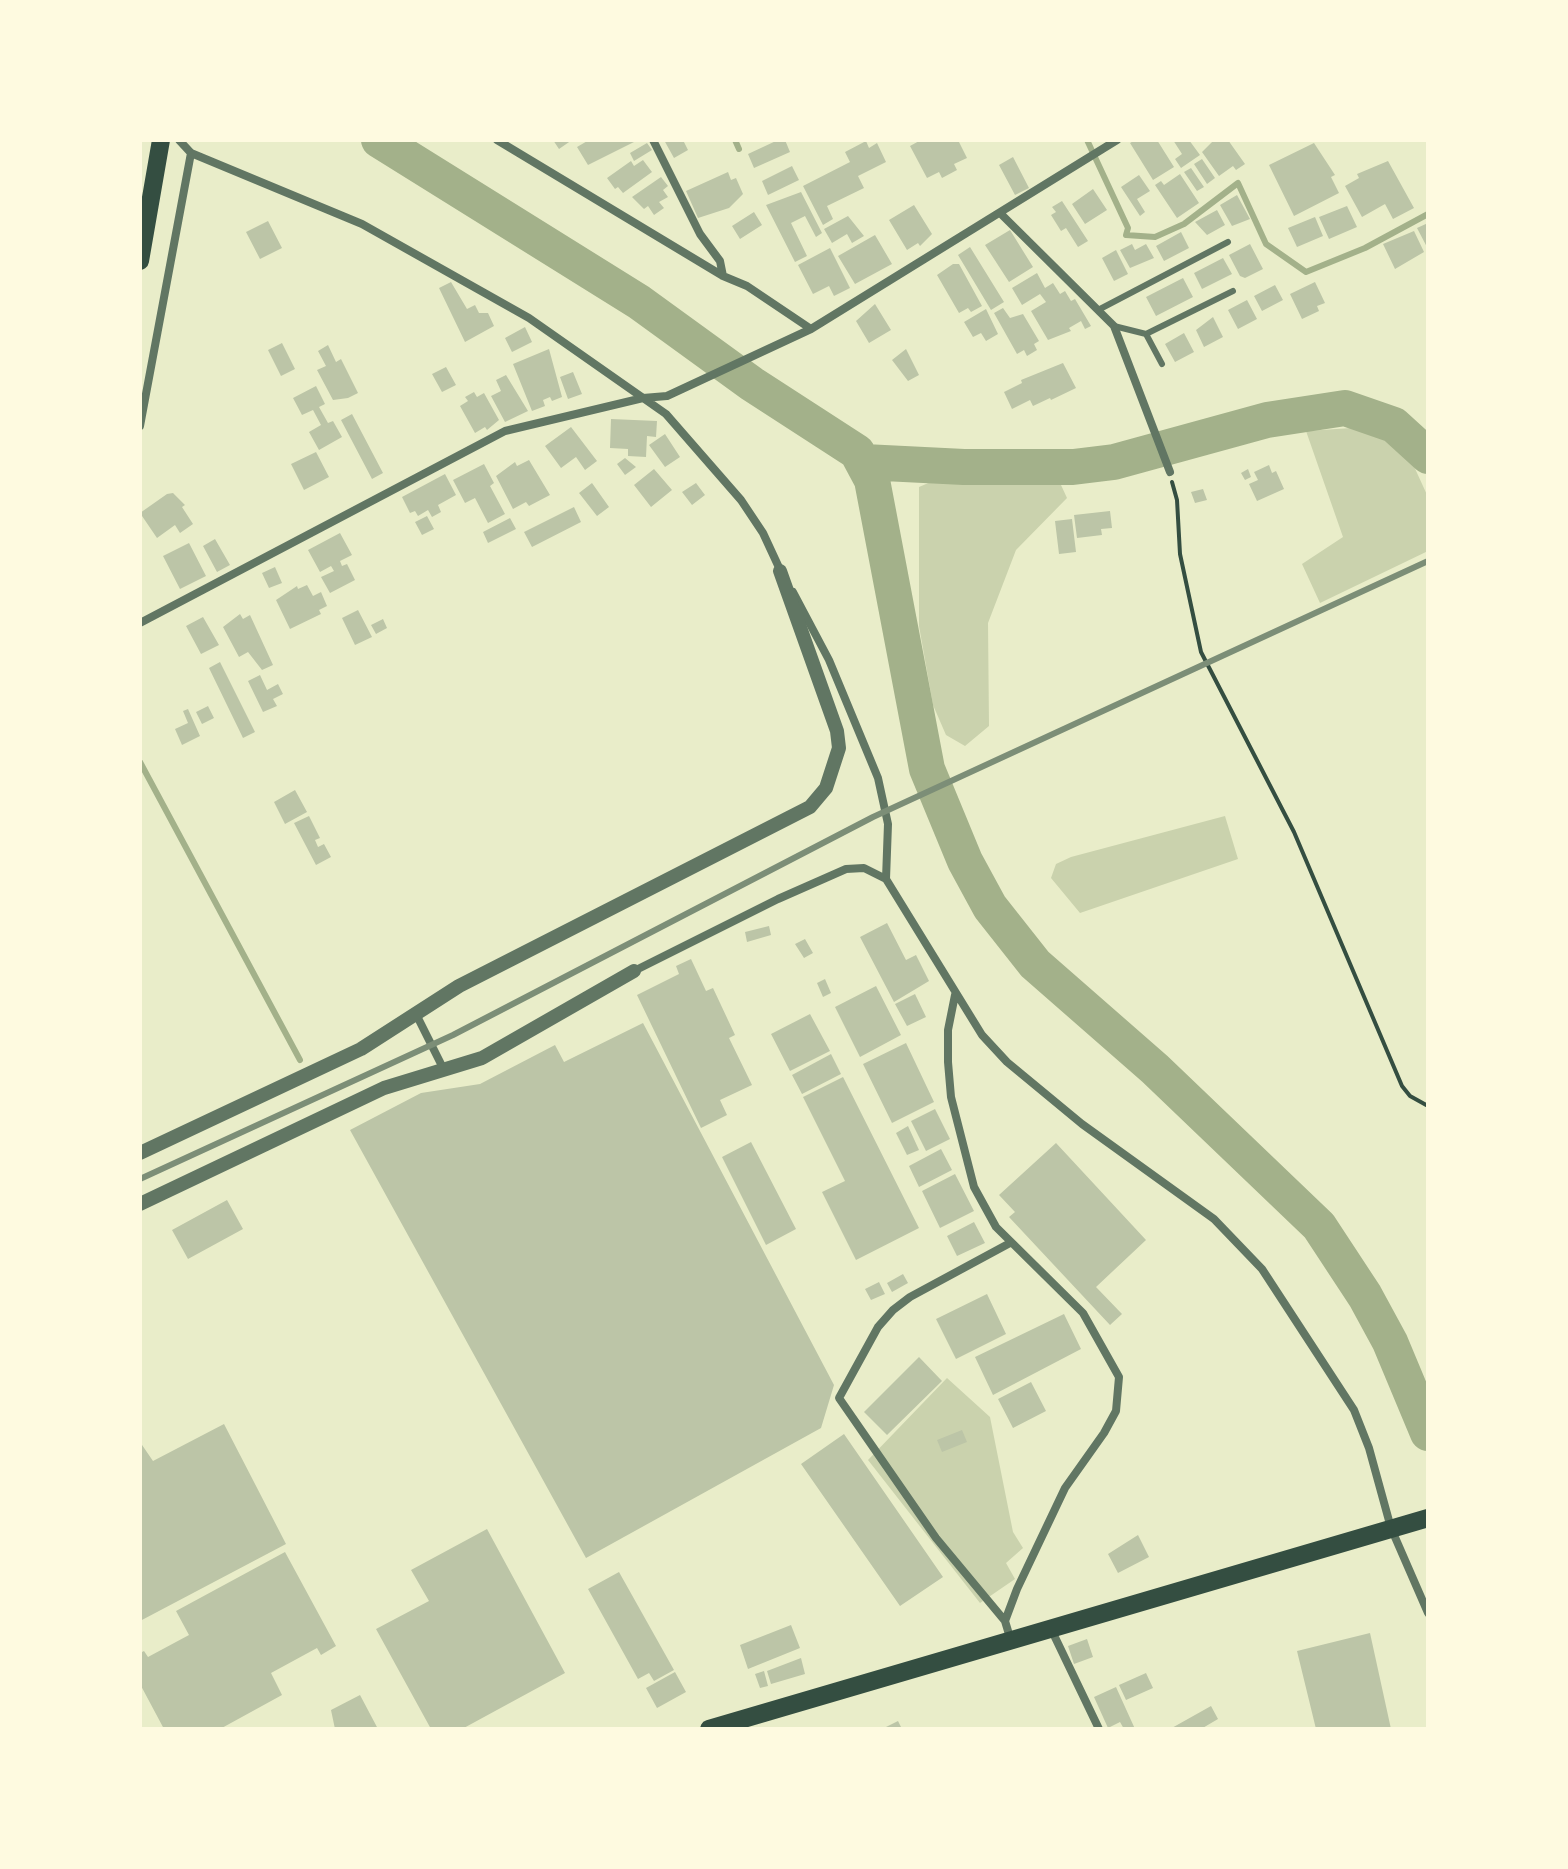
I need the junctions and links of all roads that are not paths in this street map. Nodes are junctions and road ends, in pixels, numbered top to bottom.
1 (161, 140) edge
2 (179, 140) edge
3 (497, 140) edge
4 (653, 140) edge
5 (1117, 140) edge
6 (191, 153) junction
7 (1001, 214) junction
8 (1228, 242) dead end
9 (140, 261) edge
10 (723, 276) junction
11 (1233, 291) dead end
12 (1100, 309) junction
13 (1114, 326) junction
14 (811, 329) junction
15 (1146, 334) junction
16 (1162, 364) dead end
17 (643, 398) junction
18 (140, 426) edge
19 (1170, 472) road end
20 (780, 571) junction
21 (140, 609) edge
22 (143, 621) edge
23 (886, 879) junction
24 (634, 971) joint
25 (955, 995) junction
26 (416, 1014) junction
27 (444, 1070) junction
28 (140, 1153) edge
29 (140, 1204) edge
30 (1010, 1243) junction
31 (1428, 1518) edge
32 (1391, 1528) junction
33 (1428, 1613) edge
34 (1005, 1621) junction
35 (1052, 1631) junction
36 (1011, 1642) junction
37 (709, 1729) edge
38 (1099, 1729) edge

1 - 9 highway
2 - 6 street
3 - 10 street
4 - 10 street
5 - 7 street
6 - 17 street
6 - 18 street
7 - 12 street
7 - 14 street
8 - 12 lane
10 - 14 street
11 - 15 lane
12 - 13 street
13 - 15 lane
13 - 19 street
14 - 17 street
15 - 16 lane
17 - 20 street
17 - 22 street
20 - 23 street
20 - 26 street
21 - 22 street
23 - 24 street
23 - 25 street
24 - 27 street
25 - 30 street
25 - 32 street
26 - 27 street
26 - 28 street
27 - 29 street
30 - 34 street
30 - 34 street
31 - 32 highway
32 - 33 street
32 - 35 highway
34 - 36 street
35 - 36 highway
35 - 38 street
36 - 37 highway

